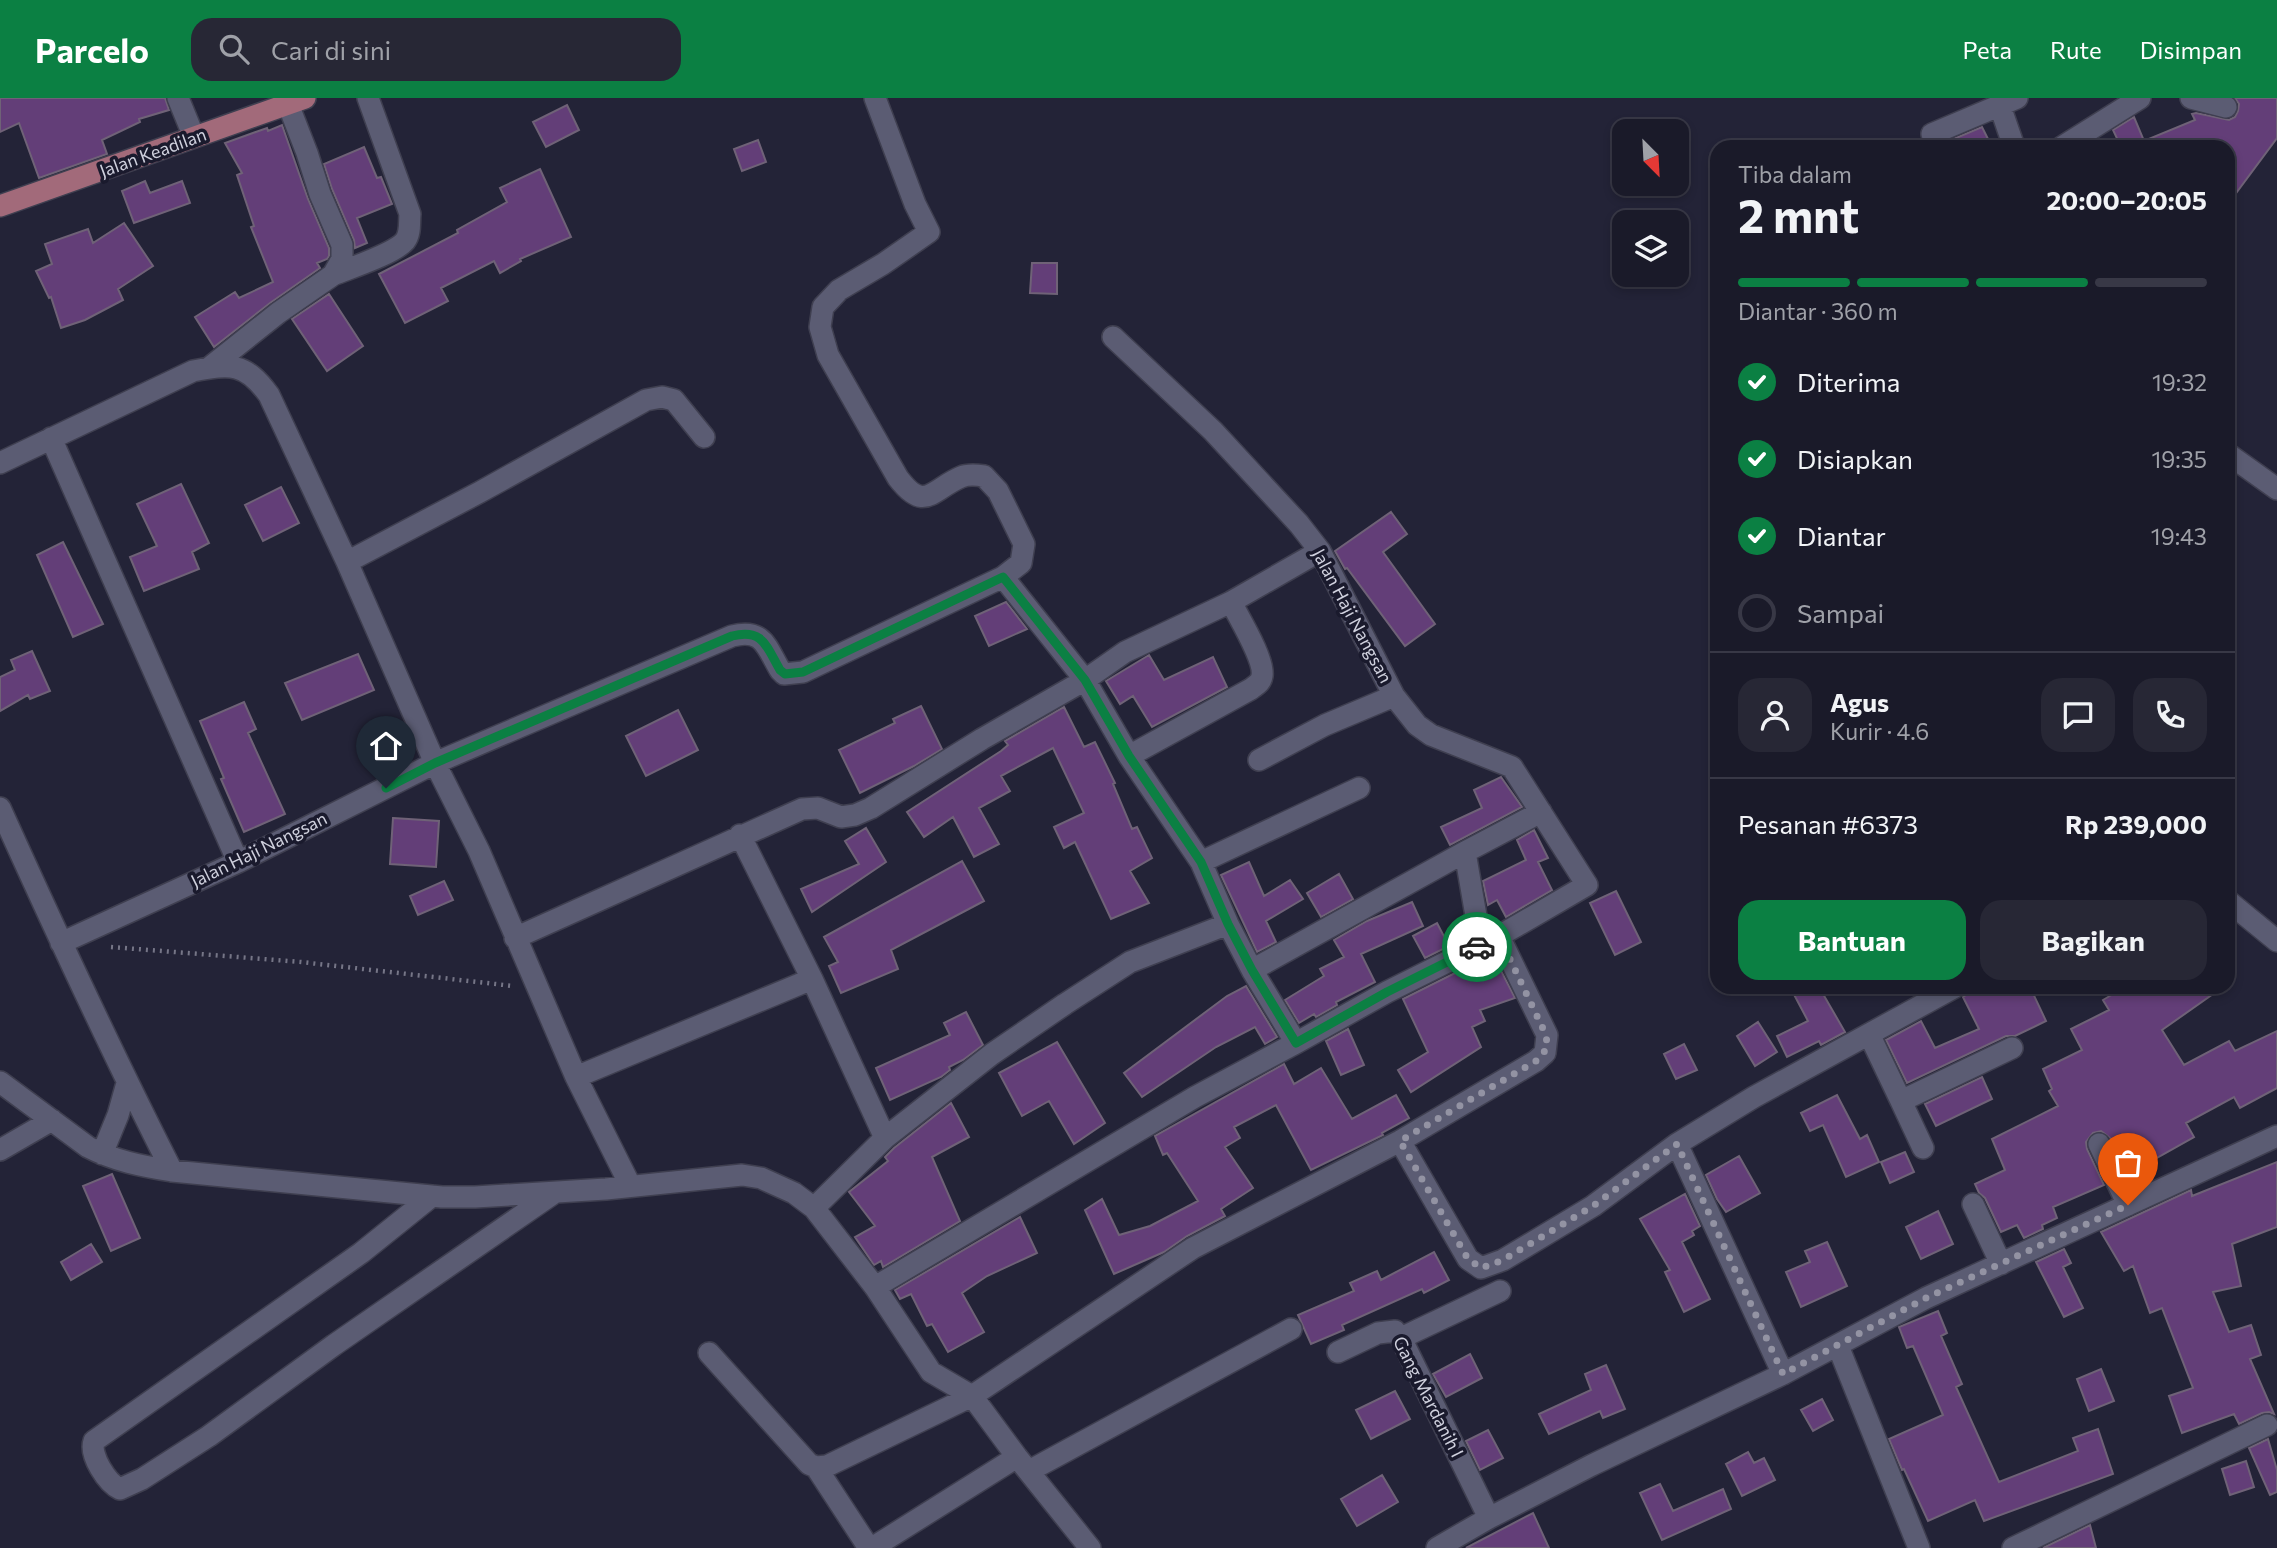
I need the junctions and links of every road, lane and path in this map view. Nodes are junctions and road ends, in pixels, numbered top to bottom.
1 (178, 98) edge
2 (368, 98) edge
3 (875, 98) edge
4 (2192, 98) edge
5 (2139, 99) edge
6 (296, 101) edge
7 (2008, 102) edge
8 (2226, 107) dead end
9 (1932, 134) dead end
10 (194, 137) junction
11 (2013, 140) edge
12 (2072, 140) edge
13 (0, 206) edge
14 (333, 275) junction
15 (1113, 337) dead end
16 (209, 368) junction
17 (704, 437) dead end
18 (51, 438) junction
19 (2235, 459) edge
20 (0, 463) edge
21 (2277, 489) edge
22 (1320, 551) junction
23 (347, 562) junction
24 (1003, 577) junction
25 (1231, 602) junction
26 (1085, 680) junction
27 (1394, 696) junction
28 (1129, 756) junction
29 (1259, 760) dead end
30 (435, 763) junction
31 (1359, 788) dead end
32 (0, 808) edge
33 (1541, 813) junction
34 (740, 835) junction
35 (1465, 852) junction
36 (238, 862) junction
37 (1201, 862) junction
38 (2235, 907) edge
39 (1228, 924) junction
40 (514, 938) junction
41 (1490, 940) junction
42 (2277, 941) edge
43 (61, 943) junction
44 (101, 946) dead end
45 (1252, 970) junction
46 (812, 979) junction
47 (539, 989) junction
48 (1942, 994) edge
49 (1869, 1034) junction
50 (1296, 1043) junction
51 (2012, 1048) dead end
52 (576, 1077) junction
53 (0, 1082) edge
54 (127, 1083) junction
55 (1901, 1101) junction
56 (52, 1120) junction
57 (2277, 1136) edge
58 (885, 1138) junction
59 (1400, 1141) junction
60 (1677, 1144) junction
61 (2099, 1144) dead end
62 (1923, 1148) dead end
63 (0, 1150) edge
64 (102, 1154) junction
65 (172, 1171) junction
66 (630, 1185) junction
67 (556, 1192) junction
68 (432, 1196) junction
69 (1973, 1204) dead end
70 (2128, 1205) junction
71 (814, 1208) junction
72 (2001, 1264) junction
73 (875, 1287) junction
74 (1500, 1291) dead end
75 (1291, 1329) dead end
76 (1401, 1338) junction
77 (1838, 1346) junction
78 (1338, 1352) dead end
79 (709, 1353) dead end
80 (1783, 1374) junction
81 (972, 1396) junction
82 (2267, 1425) dead end
83 (1023, 1464) junction
84 (816, 1467) junction
85 (1489, 1518) junction
86 (870, 1548) edge
87 (1090, 1548) edge
88 (1437, 1548) edge
89 (1919, 1548) edge
90 (2013, 1548) edge

1 - 10 street
2 - 14 street
3 - 24 street, Jalan Haji Nangsan
4 - 8 street
5 - 12 street
6 - 10 main road, Jalan Keadilan
6 - 14 street
7 - 9 street
7 - 11 street
10 - 13 main road, Jalan Keadilan
14 - 16 street
15 - 22 street, Jalan Haji Nangsan
16 - 18 street
16 - 23 street
17 - 23 street
18 - 20 street
18 - 36 street
19 - 21 street
22 - 25 street
22 - 27 street, Jalan Haji Nangsan
23 - 30 street
24 - 26 street
24 - 30 street, Jalan Haji Nangsan
25 - 26 street
25 - 28 street
26 - 28 street
26 - 34 street
27 - 29 street
27 - 33 street, Jalan Haji Nangsan
28 - 37 street
30 - 36 street, Jalan Haji Nangsan
30 - 40 street
31 - 37 street
32 - 43 street
33 - 35 street
33 - 41 street, Jalan Haji Nangsan
34 - 40 street
34 - 46 street
35 - 41 street
35 - 45 street
36 - 43 street, Jalan Haji Nangsan
37 - 39 street
38 - 42 street
39 - 45 street
39 - 58 street
40 - 47 street
41 - 50 street
41 - 59 street
43 - 54 street
44 - 47 path
45 - 50 street
46 - 52 street
46 - 58 street
47 - 52 street
48 - 49 street
49 - 55 street
49 - 60 street
50 - 73 street
51 - 55 street
52 - 66 street
53 - 56 street
54 - 64 street
54 - 65 street
55 - 62 street
56 - 63 street
56 - 64 street
57 - 70 street
58 - 71 street
59 - 60 street
59 - 81 street
60 - 80 street
61 - 70 street
64 - 65 street
65 - 68 street
66 - 67 street
66 - 71 street
67 - 68 street
67 - 68 street
69 - 72 street
70 - 72 street
71 - 73 street
72 - 77 street
73 - 81 street
74 - 76 street
75 - 83 street
76 - 78 street, Gang Mardanih I
76 - 85 street, Gang Mardanih I
77 - 80 street
77 - 89 street
79 - 84 street
80 - 85 street
81 - 83 street
81 - 84 street
82 - 90 street
83 - 86 street
83 - 87 street
84 - 86 street
85 - 88 street

